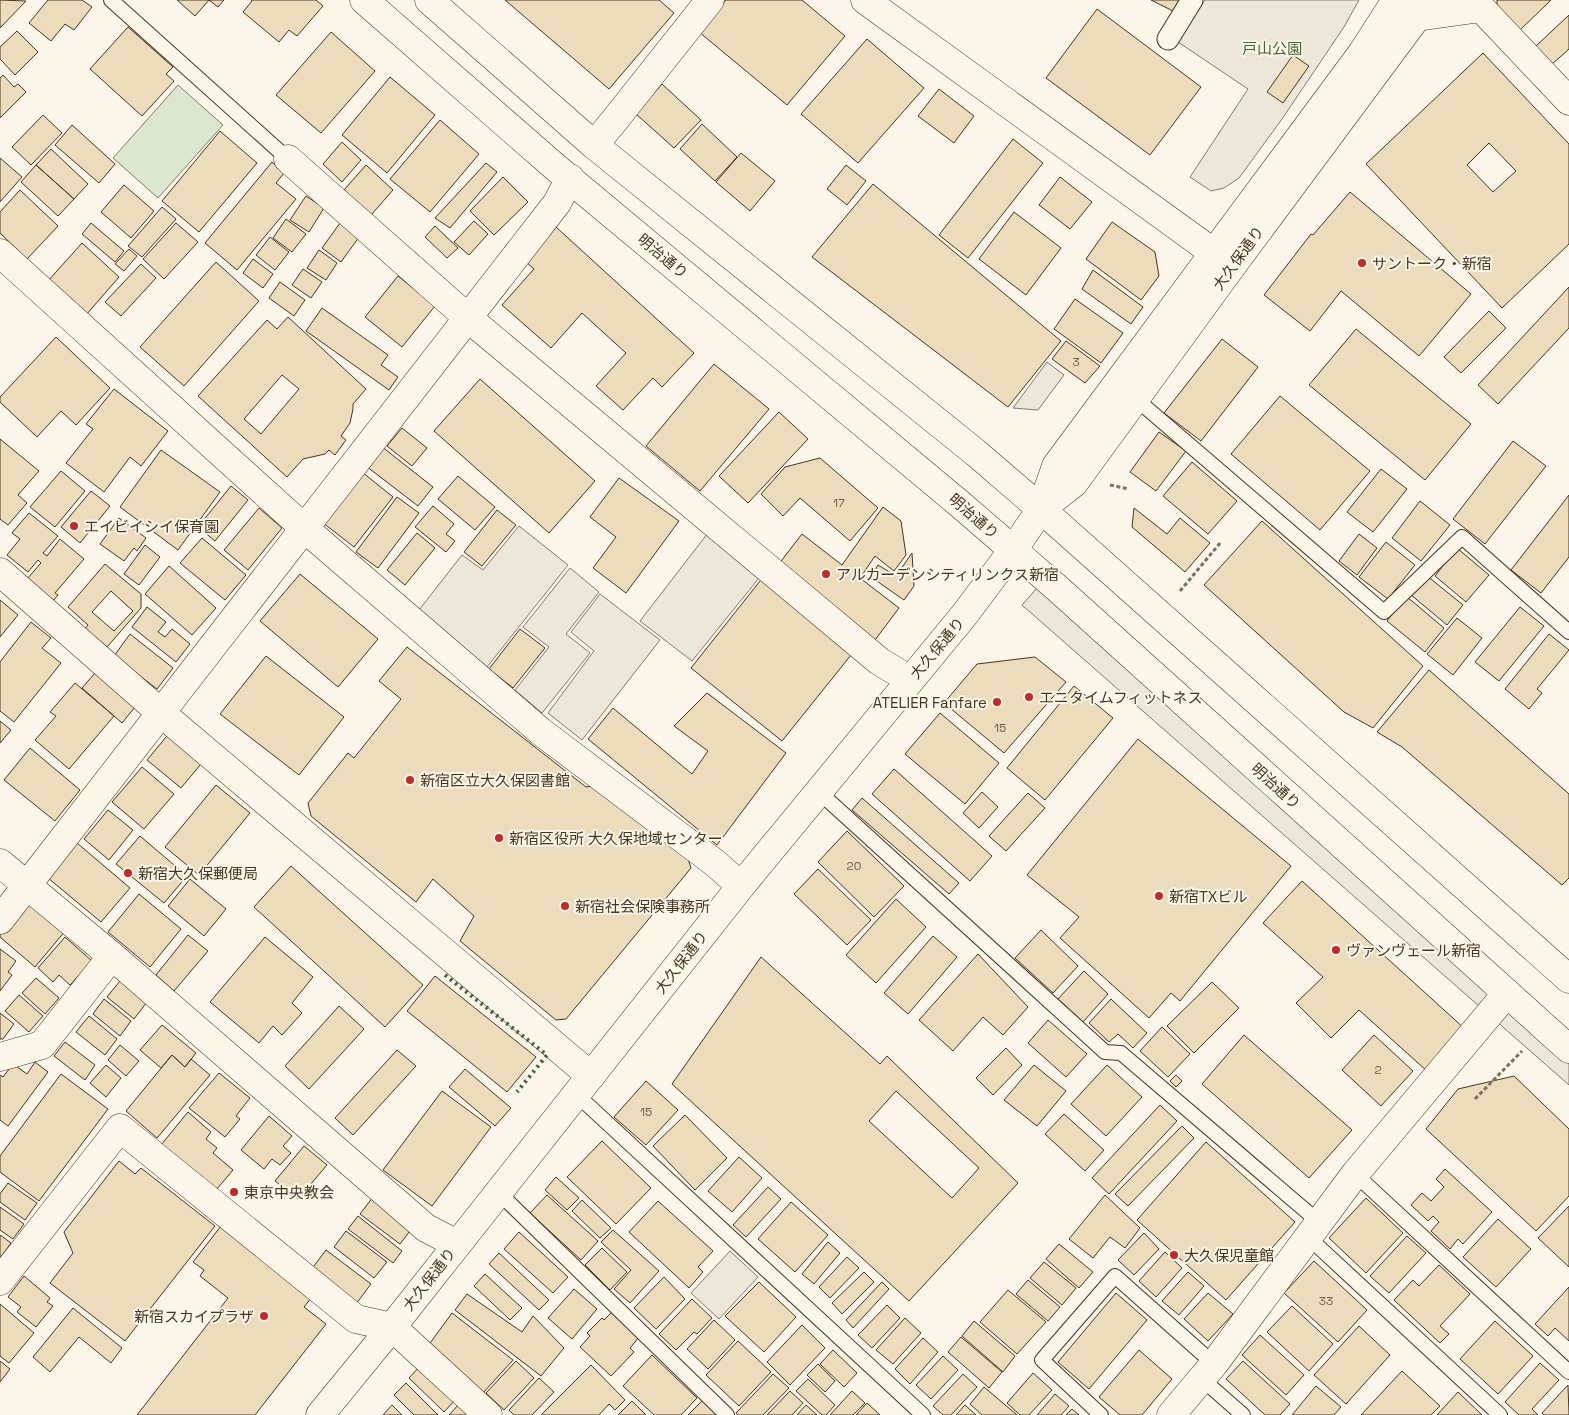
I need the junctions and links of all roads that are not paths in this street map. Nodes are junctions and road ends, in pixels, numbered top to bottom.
1 (111, 0) edge
2 (364, 0) edge
3 (429, 0) edge
4 (710, 0) edge
5 (865, 0) edge
6 (1192, 0) edge
7 (1396, 0) edge
8 (1482, 4) edge
9 (1422, 8) edge
10 (1168, 39) dead end
11 (1569, 101) edge
12 (594, 145) junction
13 (288, 159) joint
14 (570, 178) junction
15 (0, 253) edge
16 (1222, 259) junction
17 (468, 318) junction
18 (1136, 398) junction
19 (1041, 509) junction
20 (304, 528) junction
21 (1013, 550) junction
22 (0, 572) edge
23 (1569, 632) edge
24 (910, 680) junction
25 (161, 712) junction
26 (819, 792) junction
27 (0, 863) edge
28 (27, 886) junction
29 (741, 886) junction
30 (0, 920) edge
31 (112, 956) junction
32 (1569, 979) edge
33 (1507, 993) junction
34 (1569, 1049) edge
35 (0, 1057) edge
36 (584, 1085) junction
37 (1355, 1174) junction
38 (499, 1192) junction
39 (1313, 1230) junction
40 (456, 1244) junction
41 (0, 1281) edge
42 (392, 1327) junction
43 (1208, 1371) junction
44 (1569, 1372) edge
45 (320, 1415) edge
46 (488, 1415) edge
47 (727, 1415) edge
48 (923, 1415) edge
49 (1100, 1415) edge
50 (1171, 1415) edge
51 (1243, 1415) edge
52 (1500, 1415) edge

1 - 13 lane
2 - 14 street, 明治通り
3 - 12 street
4 - 12 street
5 - 16 street
6 - 10 street
7 - 16 street, 大久保通り
8 - 9 street
8 - 11 street
9 - 16 street, 大久保通り
12 - 19 street
13 - 17 street
14 - 17 street
14 - 21 street, 明治通り
15 - 20 street
16 - 18 street, 大久保通り
16 - 19 street, 大久保通り
17 - 20 street
17 - 24 street
18 - 19 street, 大久保通り
18 - 23 lane
19 - 21 street, 大久保通り
19 - 32 street
20 - 25 street
20 - 29 street
21 - 24 street, 大久保通り
21 - 33 street, 明治通り
22 - 25 street
24 - 26 street, 大久保通り
25 - 28 street
25 - 36 street
26 - 29 street, 大久保通り
26 - 39 lane
27 - 28 street
28 - 30 street
28 - 31 street
29 - 36 street, 大久保通り
31 - 35 street
31 - 40 street
33 - 34 street, 明治通り
33 - 37 street
36 - 38 street, 大久保通り
36 - 48 lane
37 - 39 street
37 - 44 lane
38 - 40 street, 大久保通り
38 - 47 lane
39 - 43 street
39 - 52 lane
40 - 42 street, 大久保通り
41 - 42 street
42 - 45 street, 大久保通り
42 - 46 street
43 - 49 lane
43 - 50 street
43 - 51 lane

